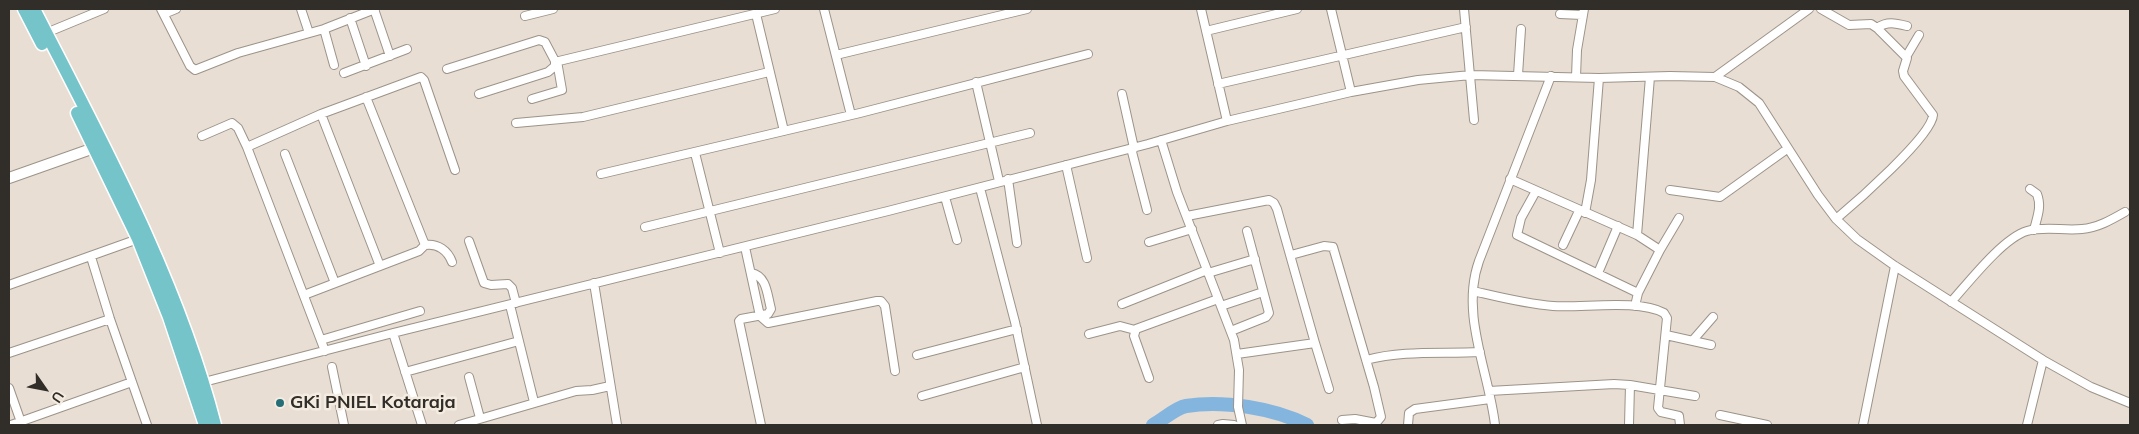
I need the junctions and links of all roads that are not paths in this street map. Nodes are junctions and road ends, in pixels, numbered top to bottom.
1 (24, 9) edge
2 (34, 9) edge
3 (104, 9) edge
4 (176, 9) edge
5 (301, 9) edge
6 (374, 9) edge
7 (552, 9) edge
8 (775, 9) edge
9 (824, 9) edge
10 (1027, 9) edge
11 (1201, 9) edge
12 (1297, 9) edge
13 (1330, 9) edge
14 (1464, 9) edge
15 (1809, 9) edge
16 (1821, 9) edge
17 (163, 11) edge
18 (1583, 12) edge
19 (756, 14) junction
20 (1560, 14) dead end
21 (526, 16) dead end
22 (350, 18) junction
23 (1907, 26) dead end
24 (1466, 27) junction
25 (1877, 28) junction
26 (324, 29) junction
27 (1521, 29) dead end
28 (1206, 31) junction
29 (46, 33) junction
30 (309, 33) junction
31 (1919, 35) dead end
32 (407, 49) dead end
33 (1088, 54) dead end
34 (836, 55) junction
35 (390, 56) junction
36 (1341, 56) junction
37 (1906, 56) junction
38 (556, 61) junction
39 (334, 65) dead end
40 (366, 66) junction
41 (447, 69) dead end
42 (769, 72) junction
43 (344, 73) dead end
44 (1471, 75) junction
45 (1518, 75) junction
46 (1551, 76) junction
47 (1576, 77) junction
48 (1650, 77) junction
49 (1715, 77) junction
50 (1599, 78) junction
51 (976, 82) junction
52 (1218, 84) junction
53 (1351, 92) junction
54 (479, 94) dead end
55 (1122, 94) dead end
56 (366, 97) junction
57 (532, 99) dead end
58 (322, 114) junction
59 (851, 115) junction
60 (1474, 120) dead end
61 (1227, 121) junction
62 (516, 124) dead end
63 (784, 131) junction
64 (1030, 133) dead end
65 (202, 136) dead end
66 (1161, 140) junction
67 (990, 143) junction
68 (247, 147) junction
69 (94, 148) junction
70 (1132, 148) junction
71 (1787, 149) junction
72 (695, 153) junction
73 (285, 154) dead end
74 (1066, 164) junction
75 (456, 170) dead end
76 (602, 174) dead end
77 (9, 178) edge
78 (1008, 179) junction
79 (1510, 179) junction
80 (999, 181) junction
81 (980, 188) junction
82 (2030, 189) dead end
83 (1670, 190) dead end
84 (1536, 191) junction
85 (945, 197) junction
86 (1147, 210) dead end
87 (710, 212) junction
88 (1582, 212) junction
89 (2125, 212) dead end
90 (1187, 216) junction
91 (1679, 218) dead end
92 (1836, 220) junction
93 (1618, 226) junction
94 (645, 227) dead end
95 (1192, 229) junction
96 (2034, 230) junction
97 (1247, 231) dead end
98 (1637, 235) junction
99 (138, 239) junction
100 (469, 240) dead end
101 (958, 240) dead end
102 (1149, 242) dead end
103 (1017, 243) dead end
104 (425, 245) junction
105 (1563, 245) dead end
106 (745, 247) junction
107 (1660, 250) junction
108 (720, 253) junction
109 (1291, 255) junction
110 (91, 257) junction
111 (1087, 258) dead end
112 (1255, 259) junction
113 (452, 262) dead end
114 (380, 266) junction
115 (1895, 266) junction
116 (1208, 272) junction
117 (750, 273) junction
118 (1598, 273) junction
119 (335, 283) junction
120 (594, 283) junction
121 (9, 284) edge
122 (1473, 291) junction
123 (1264, 292) junction
124 (1638, 293) junction
125 (304, 295) junction
126 (1219, 302) junction
127 (1951, 302) junction
128 (513, 304) junction
129 (1122, 304) dead end
130 (1635, 306) junction
131 (420, 311) dead end
132 (760, 316) junction
133 (1713, 317) dead end
134 (110, 319) junction
135 (1017, 330) junction
136 (1135, 330) junction
137 (1231, 331) junction
138 (394, 333) junction
139 (1089, 334) dead end
140 (1666, 335) junction
141 (321, 340) junction
142 (1693, 340) junction
143 (519, 341) junction
144 (1316, 343) junction
145 (1711, 345) dead end
146 (325, 351) junction
147 (1480, 352) junction
148 (9, 353) edge
149 (1237, 354) junction
150 (917, 355) dead end
151 (1366, 360) junction
152 (2043, 360) junction
153 (332, 367) dead end
154 (1026, 367) junction
155 (895, 371) dead end
156 (406, 372) junction
157 (469, 377) dead end
158 (1149, 378) dead end
159 (132, 382) junction
160 (199, 383) junction
161 (1630, 385) junction
162 (610, 386) junction
163 (9, 388) edge
164 (1329, 389) dead end
165 (1489, 390) junction
166 (1660, 390) junction
167 (922, 396) dead end
168 (1695, 396) dead end
169 (1490, 399) junction
170 (534, 402) junction
171 (2130, 403) edge
172 (1720, 415) dead end
173 (480, 418) junction
174 (1342, 420) dead end
175 (21, 423) edge
176 (1239, 424) edge
177 (11, 425) edge
178 (147, 425) edge
179 (206, 425) edge
180 (215, 425) edge
181 (344, 425) edge
182 (422, 425) edge
183 (459, 425) edge
184 (617, 425) edge
185 (761, 425) edge
186 (1037, 425) edge
187 (1218, 425) edge
188 (1408, 425) edge
189 (1495, 425) edge
190 (1629, 425) edge
191 (1680, 425) edge
192 (1767, 425) edge
193 (1863, 425) edge
194 (2027, 425) edge

1 - 69 highway
2 - 29 highway
3 - 29 street
4 - 17 street
5 - 30 street
6 - 22 street
6 - 35 street
7 - 21 street
8 - 19 street
9 - 34 street
10 - 34 street
11 - 28 street
12 - 28 street
13 - 36 street
14 - 24 street
15 - 49 street
16 - 25 street
17 - 30 street
18 - 20 street
18 - 47 street
19 - 38 street
19 - 42 street
22 - 26 street
22 - 40 street
23 - 25 street
24 - 36 street
24 - 44 street
25 - 37 street
26 - 30 street
26 - 39 street
27 - 45 street
28 - 52 street
29 - 160 highway
31 - 37 street
32 - 35 street
33 - 51 street
34 - 59 street
35 - 40 street
36 - 52 street
36 - 53 street
37 - 92 street
38 - 41 street
38 - 54 street
38 - 57 street
40 - 43 street
42 - 62 street
42 - 63 street
44 - 45 street
44 - 53 street
44 - 60 street
45 - 46 street
46 - 47 street
46 - 79 street
47 - 50 street
48 - 49 street
48 - 50 street
48 - 98 street
49 - 71 street
50 - 88 street
51 - 59 street
51 - 67 street
52 - 61 street
53 - 61 street
55 - 70 street
56 - 58 street
56 - 75 street
56 - 104 street
58 - 68 street
58 - 114 street
59 - 63 street
61 - 66 street
63 - 72 street
64 - 67 street
65 - 68 street
66 - 70 street
66 - 90 street
67 - 80 street
67 - 87 street
68 - 125 street
69 - 77 street
69 - 99 highway
70 - 74 street
70 - 86 street
71 - 83 street
71 - 92 street
72 - 76 street
72 - 87 street
73 - 119 street
74 - 78 street
74 - 111 street
78 - 80 street
78 - 103 street
79 - 84 street
79 - 122 street
80 - 81 street
81 - 85 street
81 - 135 street
82 - 96 street
84 - 88 street
84 - 118 street
85 - 101 street
85 - 106 street
87 - 94 street
87 - 108 street
88 - 93 street
88 - 105 street
89 - 96 street
90 - 95 street
90 - 109 street
91 - 107 street
92 - 115 street
93 - 98 street
93 - 118 street
95 - 102 street
95 - 116 street
96 - 127 street
97 - 112 street
98 - 107 street
99 - 110 street
99 - 160 highway
100 - 128 street
104 - 113 street
104 - 114 street
106 - 108 street
106 - 117 street
107 - 124 street
108 - 120 street
109 - 144 street
109 - 151 street
110 - 121 street
110 - 134 street
112 - 116 street
112 - 123 street
114 - 119 street
115 - 127 street
115 - 193 street
116 - 126 street
116 - 129 street
117 - 132 street
117 - 132 street
118 - 124 street
119 - 125 street
120 - 128 street
120 - 162 street
122 - 130 street
122 - 147 street
123 - 126 street
123 - 137 street
124 - 130 street
125 - 141 street
126 - 136 street
126 - 137 street
127 - 152 street
128 - 138 street
128 - 143 street
130 - 140 street
131 - 141 street
132 - 155 street
132 - 185 street
133 - 142 street
134 - 148 street
134 - 159 street
135 - 150 street
135 - 154 street
136 - 139 street
136 - 158 street
137 - 149 street
138 - 146 street
138 - 156 street
140 - 142 street
140 - 166 street
141 - 146 street
142 - 145 street
143 - 156 street
143 - 170 street
144 - 149 street
144 - 164 street
146 - 160 street
147 - 151 street
147 - 165 street
149 - 176 street
151 - 174 street
152 - 171 street
152 - 194 street
153 - 181 street
154 - 167 street
154 - 186 street
156 - 182 street
157 - 173 street
159 - 175 street
159 - 178 street
160 - 179 highway
160 - 180 highway
161 - 165 street
161 - 166 street
161 - 190 street
162 - 170 street
162 - 184 street
163 - 175 street
165 - 169 street
166 - 168 street
166 - 191 street
169 - 188 street
169 - 189 street
170 - 173 street
172 - 192 street
173 - 183 street
175 - 177 street
176 - 187 street

